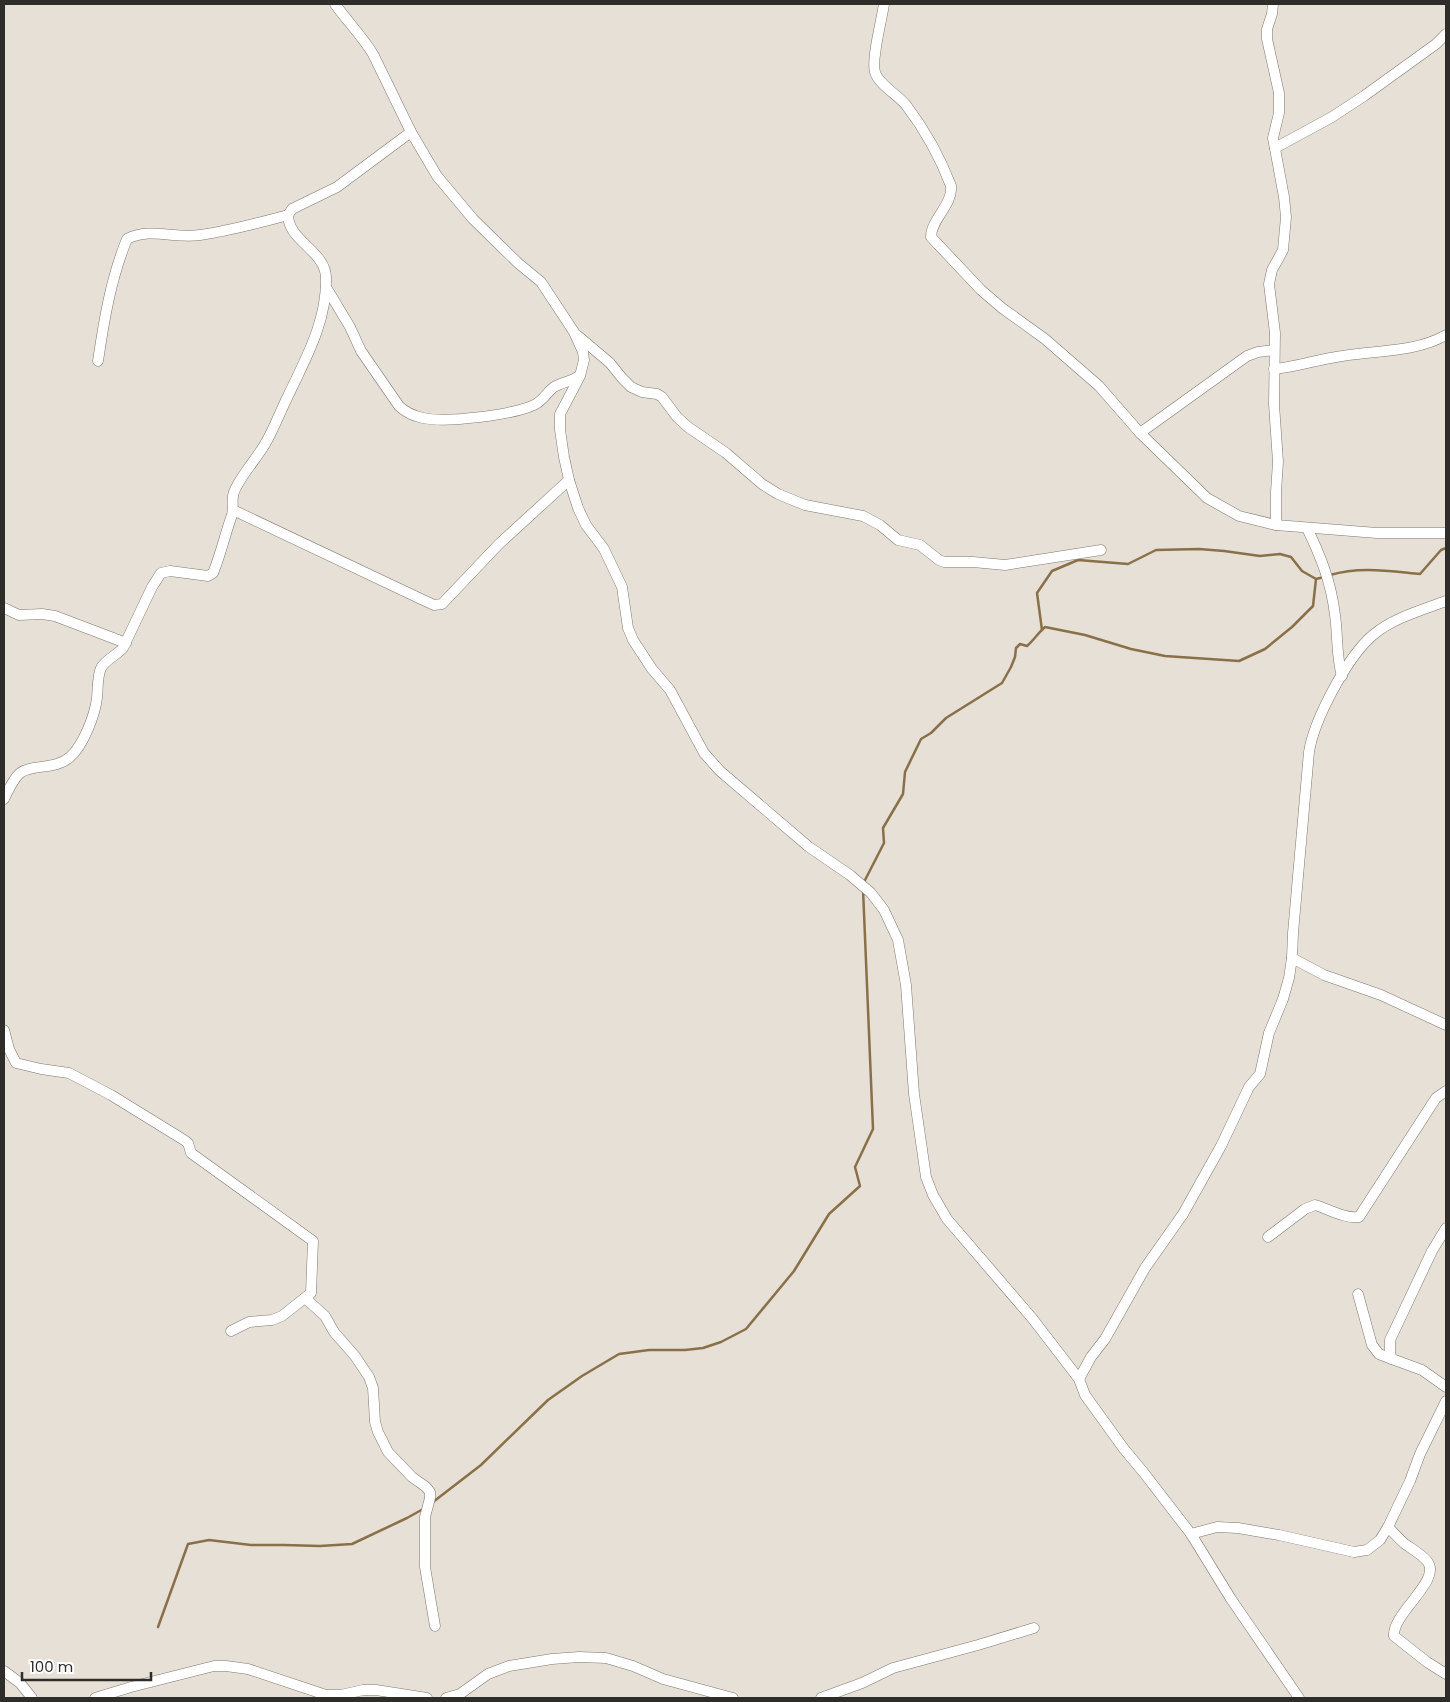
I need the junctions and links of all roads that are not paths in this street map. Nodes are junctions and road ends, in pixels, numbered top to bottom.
1 (335, 4) edge
2 (884, 4) edge
3 (1273, 4) edge
4 (1446, 35) edge
5 (411, 132) junction
6 (1275, 148) junction
7 (288, 215) junction
8 (326, 288) junction
9 (574, 332) junction
10 (1446, 335) edge
11 (1274, 350) junction
12 (98, 361) dead end
13 (1274, 369) junction
14 (580, 376) junction
15 (1140, 433) junction
16 (569, 480) junction
17 (233, 510) junction
18 (1276, 525) junction
19 (1306, 528) junction
20 (1446, 533) edge
21 (1101, 550) dead end
22 (1446, 601) edge
23 (4, 608) edge
24 (126, 643) junction
25 (1342, 676) junction
26 (4, 799) edge
27 (1292, 958) junction
28 (1446, 1025) edge
29 (4, 1030) edge
30 (1446, 1091) edge
31 (1446, 1228) edge
32 (1268, 1237) dead end
33 (1358, 1294) dead end
34 (305, 1298) junction
35 (231, 1331) dead end
36 (1392, 1359) junction
37 (1079, 1379) junction
38 (1446, 1387) edge
39 (1446, 1401) edge
40 (1388, 1527) junction
41 (1190, 1534) junction
42 (435, 1626) dead end
43 (1034, 1628) dead end
44 (4, 1671) edge
45 (1446, 1674) edge
46 (32, 1698) edge
47 (95, 1698) edge
48 (427, 1698) edge
49 (446, 1698) edge
50 (733, 1698) edge
51 (821, 1698) edge
52 (1299, 1698) edge

1 - 5 street
2 - 15 street
3 - 6 street
4 - 6 street
5 - 7 street
5 - 9 street
6 - 11 street
7 - 8 street
7 - 12 street
8 - 14 street
8 - 17 street
9 - 14 street
9 - 21 street
10 - 13 street
11 - 13 street
11 - 15 street
13 - 18 street
14 - 16 street
15 - 18 street
16 - 17 street
16 - 37 street
17 - 24 street
18 - 19 street
19 - 20 street
19 - 25 street
22 - 25 street
23 - 24 street
24 - 26 street
25 - 27 street
27 - 28 street
27 - 37 street
29 - 34 street
30 - 32 street
31 - 36 street
33 - 36 street
34 - 35 street
34 - 42 street
36 - 38 street
37 - 41 street
39 - 40 street
40 - 41 street
40 - 45 street
41 - 52 street
43 - 51 street
44 - 46 street
47 - 48 street
49 - 50 street

